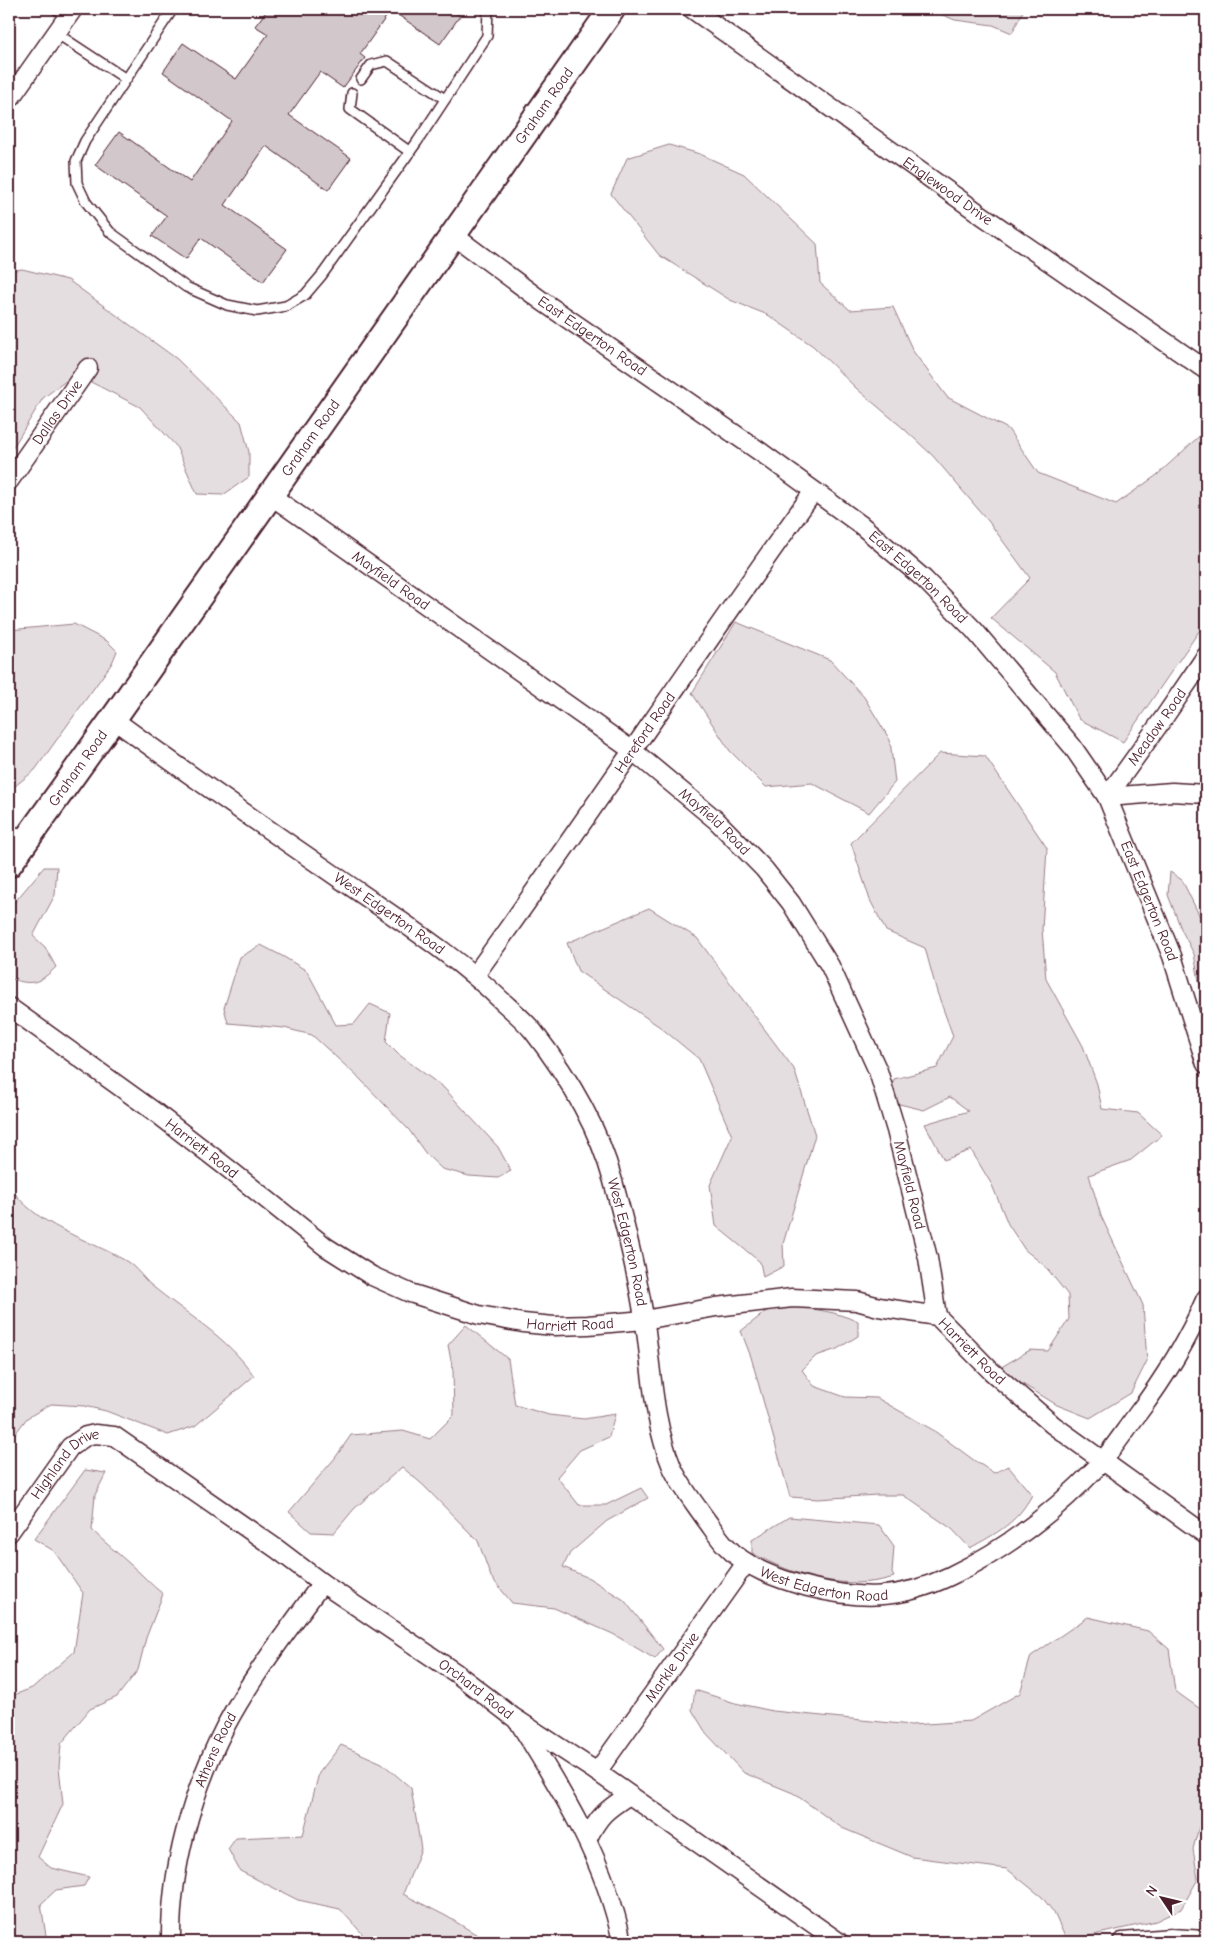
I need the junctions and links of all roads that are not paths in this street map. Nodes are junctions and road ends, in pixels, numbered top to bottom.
1 (173, 9) edge
2 (488, 9) edge
3 (612, 9) edge
4 (692, 9) edge
5 (66, 11) edge
6 (56, 33) junction
7 (126, 79) junction
8 (361, 80) dead end
9 (352, 93) dead end
10 (445, 99) junction
11 (9, 100) edge
12 (410, 152) junction
13 (453, 235) junction
14 (88, 368) dead end
15 (1206, 370) edge
16 (9, 481) edge
17 (814, 491) junction
18 (270, 495) junction
19 (1206, 656) edge
20 (113, 720) junction
21 (633, 751) junction
22 (1206, 794) edge
23 (1107, 797) junction
24 (16, 838) edge
25 (9, 864) edge
26 (475, 975) junction
27 (9, 1007) edge
28 (1206, 1064) edge
29 (1206, 1298) edge
30 (937, 1316) junction
31 (644, 1320) junction
32 (114, 1436) joint
33 (1102, 1461) junction
34 (9, 1533) edge
35 (1206, 1535) edge
36 (746, 1563) junction
37 (322, 1583) junction
38 (518, 1721) junction
39 (597, 1772) junction
40 (629, 1795) junction
41 (587, 1840) junction
42 (1206, 1940) edge
43 (171, 1942) edge
44 (622, 1942) edge
45 (839, 1942) edge
46 (1122, 1942) edge

1 - 7 lane
2 - 10 lane
3 - 13 main road, Graham Road
4 - 15 street, Englewood Drive
5 - 6 street
6 - 7 lane
6 - 11 street
7 - 12 lane
8 - 10 lane
9 - 12 lane
10 - 12 lane
13 - 17 street, East Edgerton Road
13 - 18 main road, Graham Road
14 - 16 street, Dallas Drive
17 - 21 street, Hereford Road
17 - 23 street, East Edgerton Road
18 - 20 main road, Graham Road
18 - 21 street, Mayfield Road
19 - 23 street, Meadow Road
20 - 24 main road, Graham Road
20 - 26 street, West Edgerton Road
21 - 26 street, Hereford Road
21 - 30 street, Mayfield Road
22 - 23 street
23 - 28 street, East Edgerton Road
24 - 25 main road, Graham Road
26 - 31 street, West Edgerton Road
27 - 31 street, Harriett Road
29 - 33 street
30 - 31 street, Harriett Road
30 - 33 street, Harriett Road
31 - 36 street, West Edgerton Road
32 - 34 street, Highland Drive
32 - 37 street, Orchard Road
33 - 35 street, Harriett Road
33 - 36 street, West Edgerton Road
36 - 39 street, Markle Drive
37 - 38 street, Orchard Road
37 - 43 street, Athens Road
38 - 39 street, Orchard Road
38 - 41 street
39 - 40 street, Orchard Road
40 - 41 street
40 - 45 street, Orchard Road
41 - 44 street
42 - 46 street

